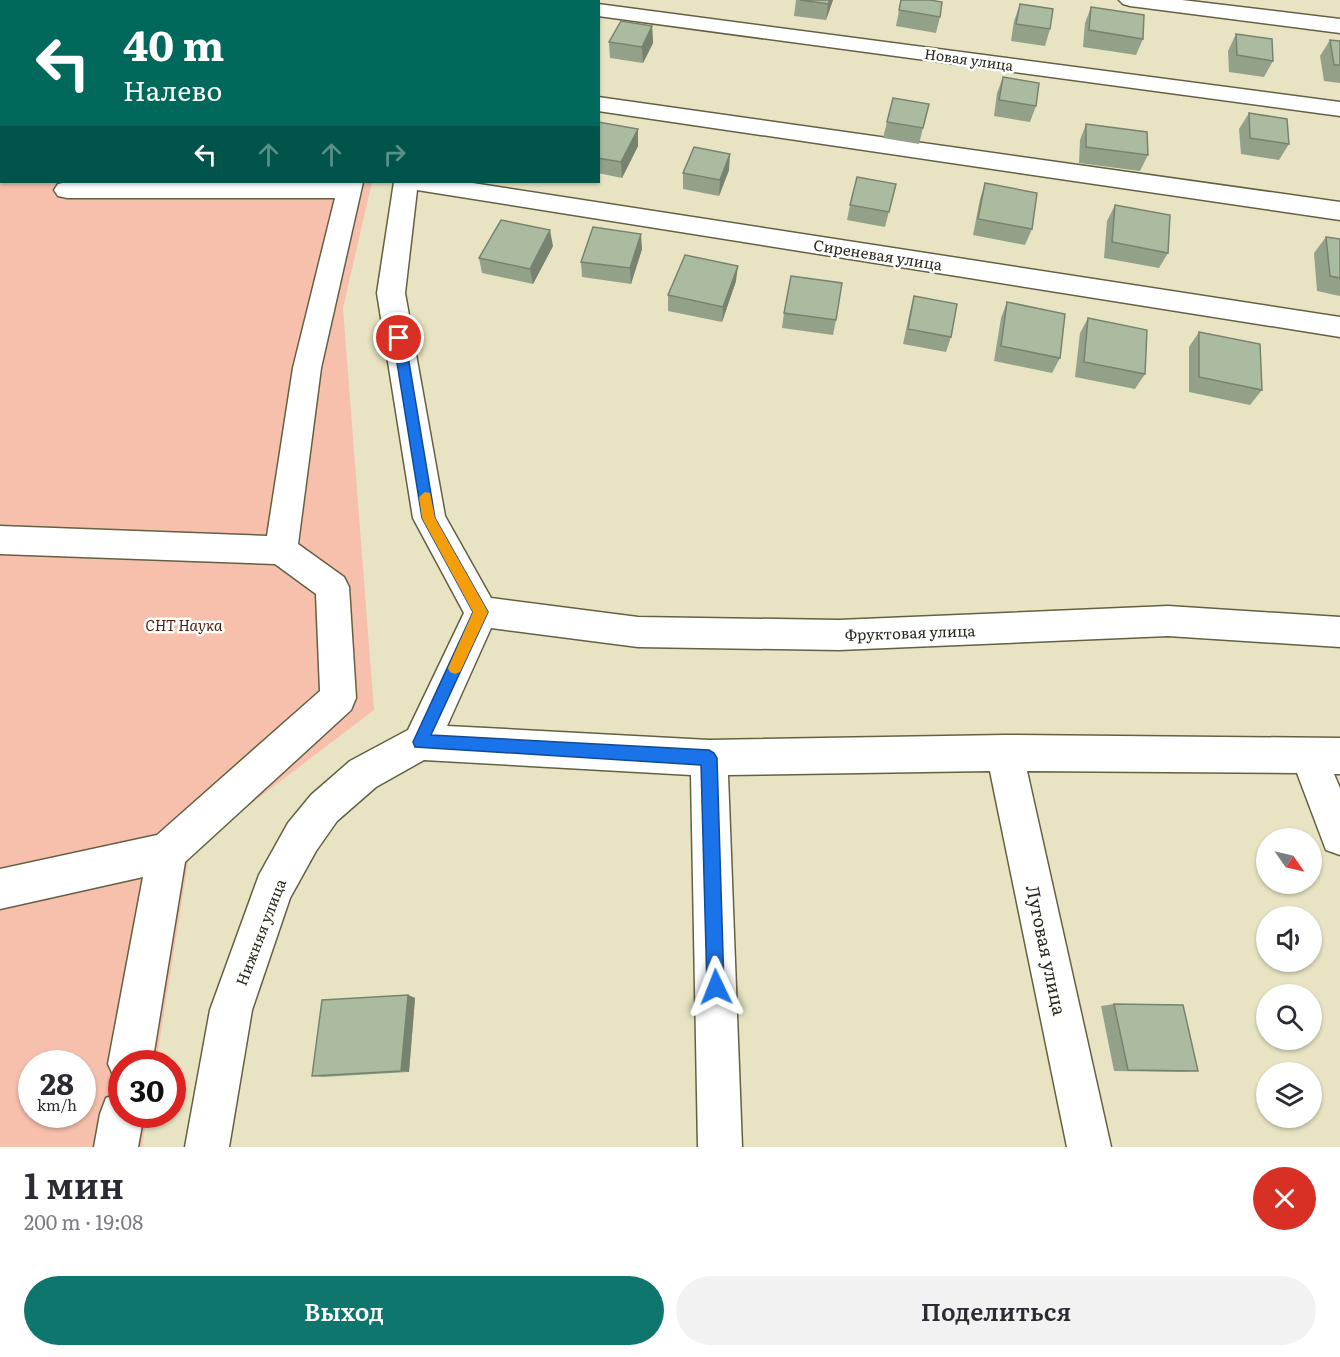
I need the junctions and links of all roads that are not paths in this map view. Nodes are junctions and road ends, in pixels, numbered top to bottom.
1 (1130, 0) edge
2 (600, 10) edge
3 (1340, 26) edge
4 (600, 104) edge
5 (1340, 109) edge
6 (406, 183) edge
7 (423, 183) edge
8 (165, 186) edge
9 (350, 186) edge
10 (67, 190) dead end
11 (1340, 211) edge
12 (1340, 327) edge
13 (0, 540) edge
14 (281, 550) junction
15 (481, 612) junction
16 (1340, 632) edge
17 (421, 742) junction
18 (1005, 753) junction
19 (1325, 756) edge
20 (709, 758) junction
21 (1340, 837) edge
22 (167, 852) junction
23 (0, 889) edge
24 (132, 1050) edge
25 (119, 1128) edge
26 (116, 1147) edge
27 (207, 1147) edge
28 (720, 1147) edge
29 (1089, 1147) edge

1 - 3 street
2 - 5 street, Новая улица
4 - 11 street
6 - 15 street
7 - 12 street, Сиреневая улица
8 - 9 street
8 - 10 street
9 - 14 street
13 - 14 street
14 - 22 street
15 - 16 street, Фруктовая улица
15 - 17 street
17 - 20 street
17 - 27 street, Нижняя улица
18 - 19 street
18 - 20 street
18 - 29 street, Луговая улица
19 - 21 street
20 - 28 street
22 - 23 street
22 - 24 street
25 - 26 street

